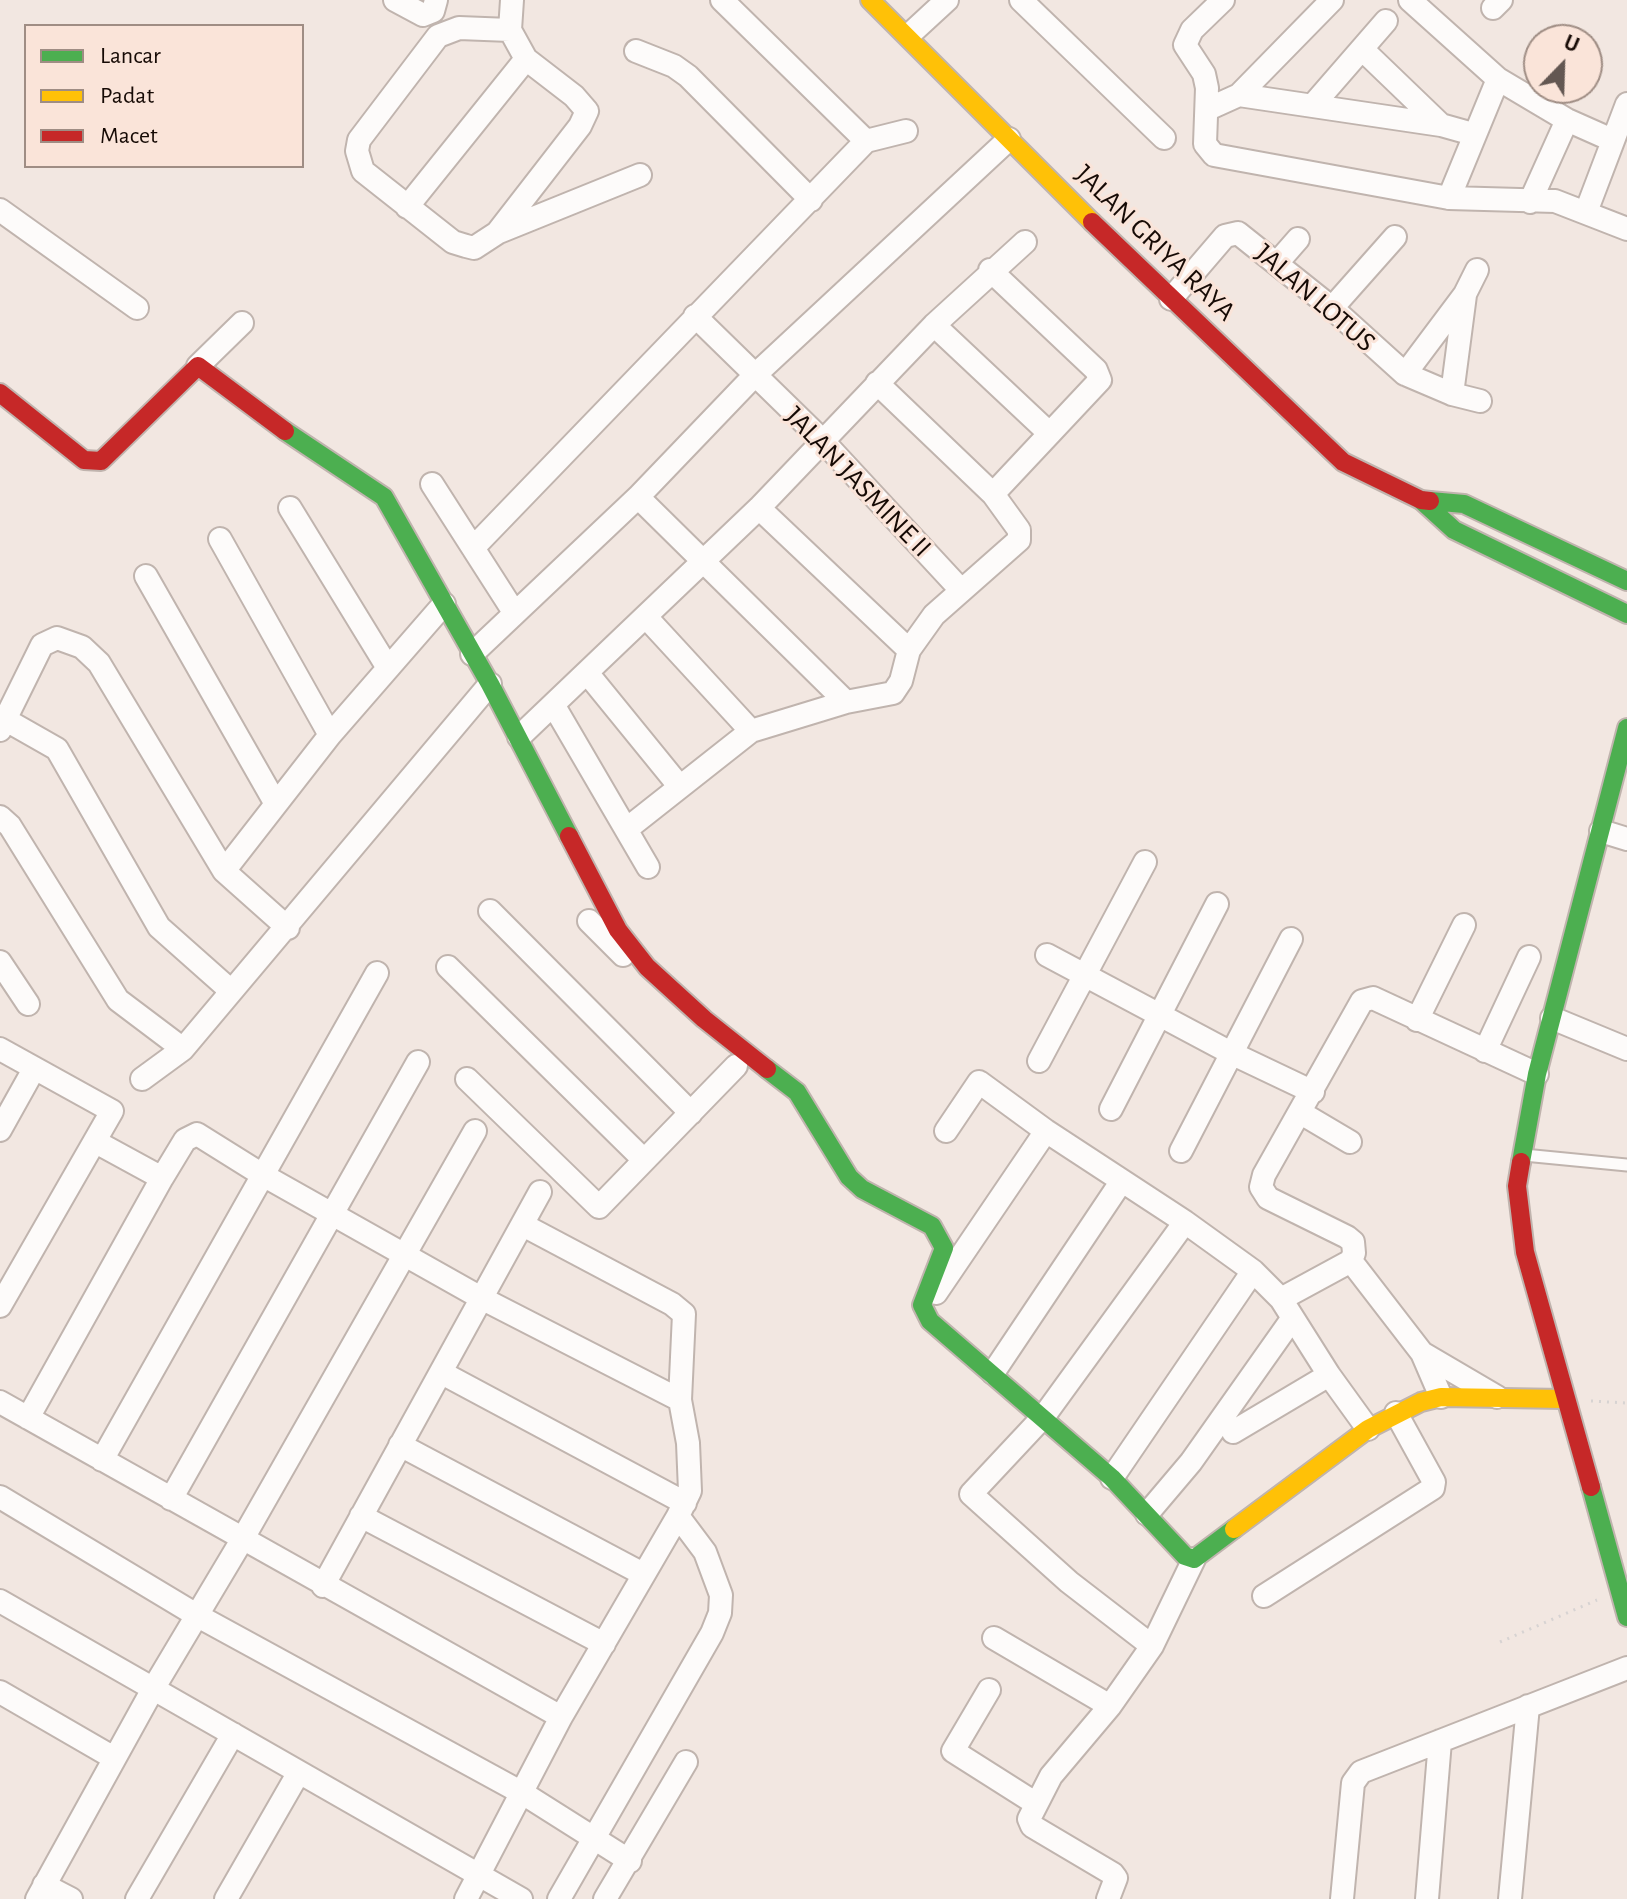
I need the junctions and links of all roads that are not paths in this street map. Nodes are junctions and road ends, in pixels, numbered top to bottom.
1 (395, 0) edge
2 (436, 0) edge
3 (512, 0) edge
4 (722, 0) edge
5 (870, 0) edge
6 (947, 0) edge
7 (1021, 0) edge
8 (1223, 0) edge
9 (1332, 0) edge
10 (1410, 0) edge
11 (1386, 21) dead end
12 (510, 30) junction
13 (909, 35) junction
14 (1363, 50) junction
15 (636, 51) dead end
16 (526, 59) junction
17 (1498, 79) junction
18 (1239, 95) junction
19 (1627, 104) edge
20 (1313, 105) junction
21 (1208, 109) junction
22 (1567, 120) junction
23 (1441, 125) junction
24 (906, 131) dead end
25 (1473, 134) junction
26 (1164, 138) dead end
27 (1009, 139) junction
28 (1612, 140) junction
29 (866, 141) junction
30 (640, 175) dead end
31 (1449, 198) junction
32 (811, 200) junction
33 (1530, 202) junction
34 (407, 207) junction
35 (0, 210) edge
36 (1586, 212) junction
37 (1627, 229) edge
38 (497, 233) junction
39 (1395, 237) dead end
40 (1298, 239) dead end
41 (1025, 242) dead end
42 (1277, 263) junction
43 (990, 270) junction
44 (1477, 270) dead end
45 (1166, 294) junction
46 (1465, 294) junction
47 (137, 308) dead end
48 (1332, 308) junction
49 (695, 316) junction
50 (242, 323) dead end
51 (934, 325) junction
52 (198, 366) junction
53 (1405, 374) junction
54 (754, 376) junction
55 (877, 383) junction
56 (0, 393) edge
57 (1452, 394) junction
58 (1480, 401) dead end
59 (1049, 433) junction
60 (822, 440) junction
61 (432, 484) dead end
62 (993, 494) junction
63 (638, 497) junction
64 (1421, 500) junction
65 (290, 508) dead end
66 (759, 508) junction
67 (220, 539) dead end
68 (473, 548) junction
69 (704, 560) junction
70 (146, 576) dead end
71 (1627, 581) edge
72 (961, 590) junction
73 (1627, 592) edge
74 (444, 604) junction
75 (514, 612) junction
76 (1623, 612) edge
77 (646, 617) junction
78 (909, 650) junction
79 (472, 654) junction
80 (388, 668) junction
81 (588, 674) junction
82 (490, 684) junction
83 (846, 702) junction
84 (554, 706) junction
85 (3, 725) edge
86 (1627, 728) edge
87 (751, 731) junction
88 (330, 735) junction
89 (519, 737) junction
90 (680, 787) junction
91 (276, 804) junction
92 (0, 817) edge
93 (628, 828) junction
94 (1601, 831) junction
95 (1627, 839) edge
96 (1145, 862) dead end
97 (648, 867) dead end
98 (224, 871) junction
99 (1217, 904) dead end
100 (490, 911) dead end
101 (589, 921) dead end
102 (1464, 925) dead end
103 (288, 928) junction
104 (1291, 939) dead end
105 (1047, 955) dead end
106 (1529, 957) dead end
107 (0, 962) edge
108 (448, 967) dead end
109 (377, 973) dead end
110 (1084, 975) junction
111 (230, 990) junction
112 (28, 1004) dead end
113 (1159, 1015) junction
114 (1552, 1018) junction
115 (1417, 1020) junction
116 (0, 1049) edge
117 (183, 1049) junction
118 (1627, 1049) edge
119 (1485, 1051) junction
120 (1231, 1053) junction
121 (742, 1059) junction
122 (1039, 1061) dead end
123 (418, 1062) dead end
124 (34, 1069) junction
125 (1537, 1074) junction
126 (142, 1079) dead end
127 (467, 1079) dead end
128 (1313, 1092) junction
129 (1111, 1109) dead end
130 (691, 1113) junction
131 (1301, 1113) junction
132 (0, 1130) edge
133 (475, 1131) dead end
134 (946, 1131) dead end
135 (1046, 1131) junction
136 (96, 1142) junction
137 (1350, 1142) dead end
138 (1181, 1151) dead end
139 (1521, 1155) junction
140 (644, 1160) junction
141 (1627, 1165) edge
142 (261, 1174) junction
143 (162, 1178) junction
144 (1121, 1182) junction
145 (540, 1192) dead end
146 (335, 1215) junction
147 (1185, 1222) junction
148 (523, 1225) junction
149 (407, 1253) junction
150 (1351, 1261) junction
151 (1253, 1271) junction
152 (483, 1299) junction
153 (0, 1306) edge
154 (1287, 1309) junction
155 (923, 1311) junction
156 (1422, 1353) junction
157 (442, 1373) junction
158 (993, 1373) junction
159 (1329, 1375) junction
160 (1441, 1397) junction
161 (1564, 1399) junction
162 (680, 1400) junction
163 (1502, 1400) junction
164 (0, 1402) edge
165 (1396, 1413) junction
166 (1044, 1416) junction
167 (28, 1418) junction
168 (1368, 1429) junction
169 (1233, 1432) dead end
170 (400, 1445) junction
171 (102, 1460) junction
172 (1112, 1478) junction
173 (0, 1497) edge
174 (171, 1499) junction
175 (681, 1509) junction
176 (1147, 1514) junction
177 (361, 1516) junction
178 (242, 1540) junction
179 (1194, 1559) junction
180 (643, 1574) junction
181 (1619, 1575) edge
182 (323, 1586) junction
183 (1264, 1596) dead end
184 (0, 1601) edge
185 (198, 1616) junction
186 (1627, 1617) edge
187 (994, 1638) dead end
188 (604, 1644) junction
189 (1152, 1646) junction
190 (1627, 1668) edge
191 (153, 1689) junction
192 (989, 1690) dead end
193 (0, 1692) edge
194 (1110, 1706) junction
195 (1528, 1706) junction
196 (561, 1717) junction
197 (233, 1734) junction
198 (1440, 1741) junction
199 (114, 1758) junction
200 (686, 1762) dead end
201 (299, 1772) junction
202 (524, 1794) junction
203 (1035, 1803) junction
204 (612, 1850) junction
205 (479, 1875) junction
206 (41, 1892) edge
207 (71, 1899) edge
208 (137, 1899) edge
209 (226, 1899) edge
210 (466, 1899) edge
211 (521, 1899) edge
212 (559, 1899) edge
213 (605, 1899) edge
214 (1108, 1899) edge
215 (1342, 1899) edge
216 (1427, 1899) edge
217 (1510, 1899) edge

1 - 2 street
3 - 12 street
4 - 29 street
5 - 13 street, JALAN GRIYA RAYA
6 - 13 street
7 - 26 street
8 - 21 street
9 - 18 street
10 - 17 street
11 - 14 street
12 - 16 street
12 - 34 street
13 - 27 street, JALAN GRIYA RAYA
14 - 20 street
14 - 23 street
15 - 32 street
16 - 34 street
16 - 38 street
17 - 22 street
17 - 25 street
18 - 20 street
18 - 21 street
19 - 28 street
20 - 23 street
21 - 31 street
22 - 28 street
22 - 33 street
23 - 25 street
24 - 29 street
25 - 31 street
27 - 45 street, JALAN GRIYA RAYA
27 - 54 street
28 - 36 street
29 - 32 street
30 - 38 street
31 - 33 street
32 - 49 street
33 - 36 street
34 - 38 street
35 - 47 street
36 - 37 street
39 - 48 street
40 - 42 street
41 - 43 street
42 - 45 street, JALAN LOTUS
42 - 48 street, JALAN LOTUS
43 - 51 street
43 - 59 street
44 - 46 street
45 - 64 street, JALAN GRIYA RAYA
46 - 53 street
46 - 57 street
48 - 53 street, JALAN LOTUS
49 - 54 street, JALAN JASMINE II
49 - 68 street
50 - 52 street
51 - 55 street
51 - 59 street
52 - 56 street
52 - 74 street
53 - 57 street, JALAN LOTUS
54 - 60 street, JALAN JASMINE II
54 - 63 street
55 - 60 street
55 - 62 street
57 - 58 street, JALAN LOTUS
59 - 62 street
60 - 66 street
60 - 72 street, JALAN JASMINE II
61 - 68 street
62 - 72 street
63 - 69 street
63 - 75 street
64 - 71 street, JALAN GRIYA RAYA
64 - 76 street, JALAN GRIYA RAYA
65 - 80 street
66 - 69 street
66 - 78 street
67 - 88 street
68 - 75 street
69 - 77 street
69 - 83 street
70 - 91 street
72 - 78 street
73 - 76 street
74 - 79 street
74 - 80 street
75 - 79 street
77 - 81 street
77 - 87 street
78 - 83 street
79 - 82 street
80 - 88 street
81 - 84 street
81 - 90 street
82 - 89 street
82 - 103 street
83 - 87 street
84 - 89 street
84 - 93 street
85 - 98 street
85 - 111 street
86 - 94 street
87 - 90 street
88 - 91 street
89 - 121 street
90 - 93 street
91 - 98 street
92 - 117 street
93 - 97 street
94 - 95 street
94 - 114 street
96 - 110 street
98 - 103 street
99 - 113 street
100 - 130 street
101 - 121 street
102 - 115 street
103 - 111 street
104 - 120 street
105 - 110 street
106 - 119 street
107 - 112 street
108 - 140 street
109 - 142 street
110 - 113 street
110 - 122 street
111 - 117 street
113 - 120 street
113 - 129 street
114 - 118 street
114 - 125 street
115 - 119 street
115 - 128 street
116 - 124 street
117 - 126 street
119 - 125 street
120 - 128 street
120 - 138 street
121 - 130 street
121 - 155 street
123 - 146 street
124 - 132 street
124 - 136 street
125 - 139 street
127 - 140 street
128 - 131 street
130 - 140 street
131 - 137 street
131 - 150 street
133 - 149 street
134 - 135 street
135 - 144 street
135 - 155 street
136 - 143 street
136 - 153 street
139 - 141 lane
139 - 161 street
142 - 143 street
142 - 146 street
142 - 171 street
143 - 167 street
144 - 147 street
144 - 158 street
145 - 148 street
146 - 149 street
146 - 174 street
147 - 151 street
147 - 166 street
148 - 152 street
148 - 162 street
149 - 152 street
149 - 178 street
150 - 154 street
150 - 156 street
151 - 154 street
151 - 172 street
152 - 157 street
152 - 162 street
154 - 159 street
154 - 176 street
155 - 158 street
156 - 160 street
156 - 163 street
157 - 170 street
157 - 175 street
158 - 166 street
159 - 168 street
159 - 169 street
160 - 163 street
160 - 165 street
161 - 163 street
161 - 181 street
162 - 175 street
164 - 167 street
165 - 168 street
165 - 183 street
166 - 172 street
166 - 189 street
167 - 171 street
168 - 179 street
170 - 177 street
170 - 180 street
171 - 174 street
172 - 176 street
173 - 185 street
174 - 178 street
175 - 180 street
175 - 204 street
176 - 179 street
177 - 182 street
177 - 188 street
178 - 182 street
178 - 185 street
179 - 189 street
180 - 188 street
181 - 186 street
182 - 196 street
184 - 191 street
185 - 191 street
185 - 202 street
187 - 194 street
188 - 196 street
189 - 194 street
190 - 195 street
191 - 197 street
191 - 199 street
192 - 203 street
193 - 199 street
194 - 203 street
195 - 198 street
195 - 217 street
196 - 202 street
197 - 201 street
197 - 208 street
198 - 215 street
198 - 216 street
199 - 206 street
200 - 204 street
201 - 205 street
201 - 209 street
202 - 204 street
202 - 205 street
203 - 214 street
204 - 212 street
204 - 213 street
205 - 210 street
205 - 211 street
206 - 207 street

